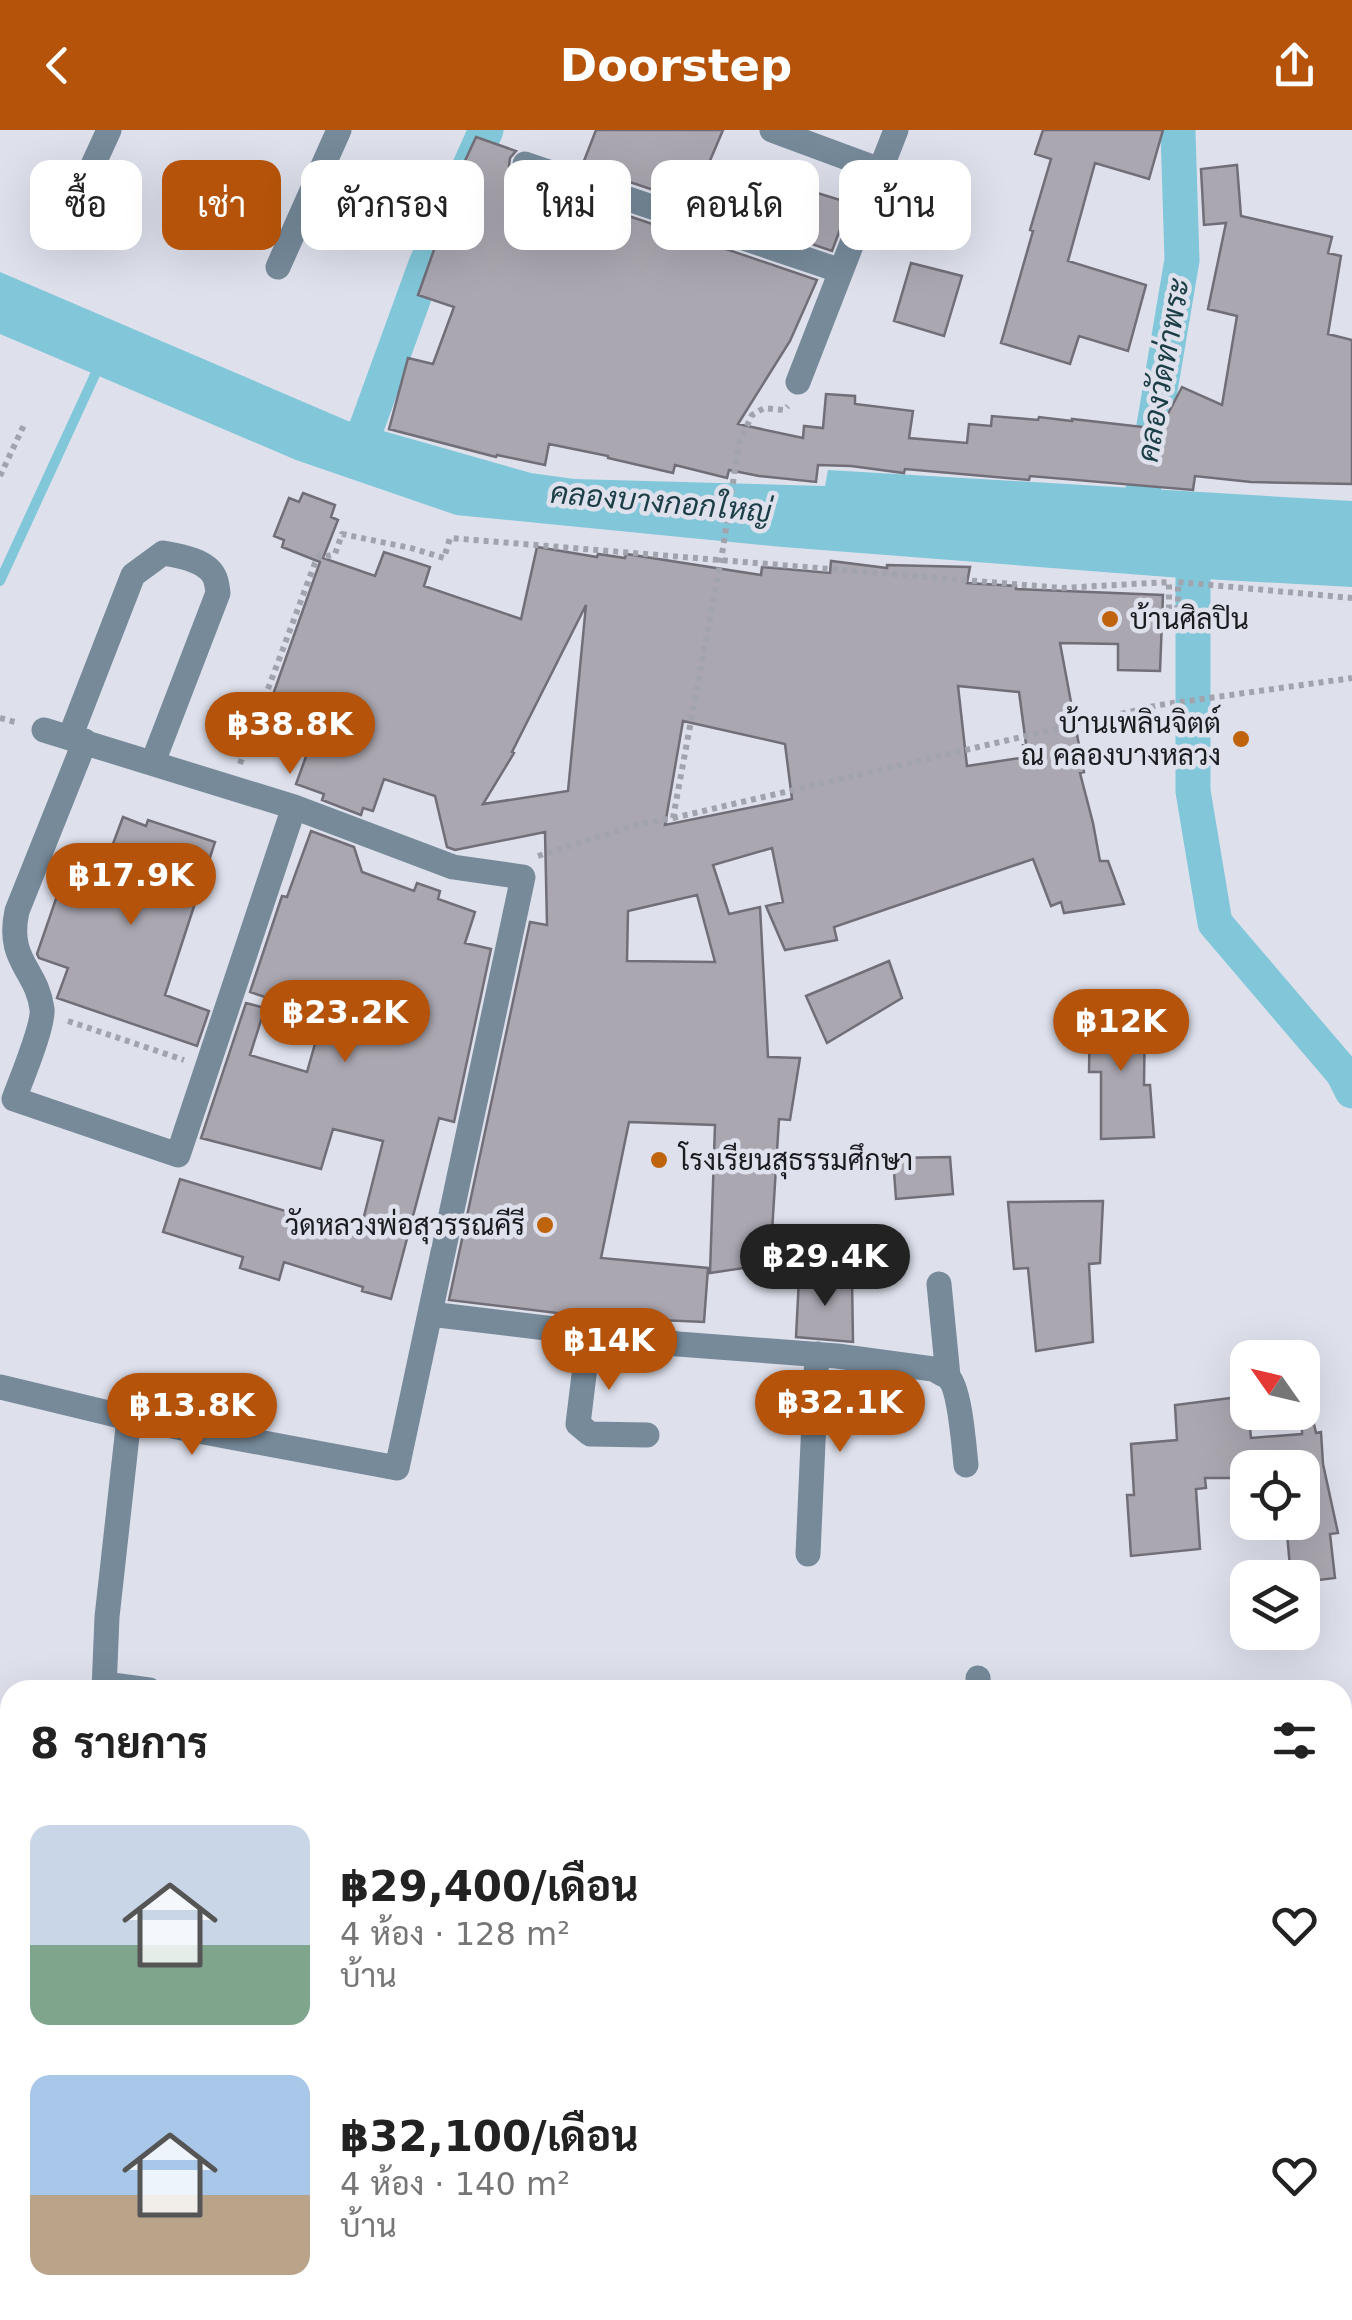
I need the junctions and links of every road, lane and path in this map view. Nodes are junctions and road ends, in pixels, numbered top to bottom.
1 (109, 130) edge
2 (339, 130) edge
3 (772, 130) edge
4 (896, 130) edge
5 (95, 160) edge
6 (853, 160) edge
7 (884, 160) edge
8 (631, 200) edge
9 (848, 250) edge
10 (278, 268) dead end
11 (840, 271) junction
12 (798, 382) joint
13 (24, 425) dead end
14 (0, 476) edge
15 (721, 560) junction
16 (1352, 598) edge
17 (1352, 678) edge
18 (44, 730) dead end
19 (78, 739) junction
20 (154, 762) junction
21 (231, 788) junction
22 (294, 807) junction
23 (672, 818) junction
24 (523, 877) junction
25 (43, 1013) junction
26 (207, 1067) junction
27 (939, 1284) dead end
28 (430, 1314) junction
29 (589, 1334) junction
30 (817, 1354) junction
31 (948, 1376) junction
32 (0, 1387) edge
33 (129, 1418) junction
34 (647, 1435) dead end
35 (966, 1465) dead end
36 (808, 1554) dead end
37 (104, 1680) edge

1 - 5 street
2 - 10 street
3 - 6 street
4 - 7 street
8 - 11 street
9 - 11 street
11 - 12 street
12 - 15 path
13 - 14 path
15 - 16 path
15 - 21 path
15 - 23 path
17 - 23 path
18 - 19 street
19 - 20 street
19 - 20 street
19 - 25 street
20 - 21 street
21 - 22 street
22 - 24 street
22 - 26 street
23 - 24 path
24 - 28 street
25 - 26 path
25 - 26 street
27 - 31 street
28 - 29 street
28 - 33 street
29 - 30 street
29 - 34 street
30 - 31 street
30 - 36 street
31 - 35 street
32 - 33 street
33 - 37 street

